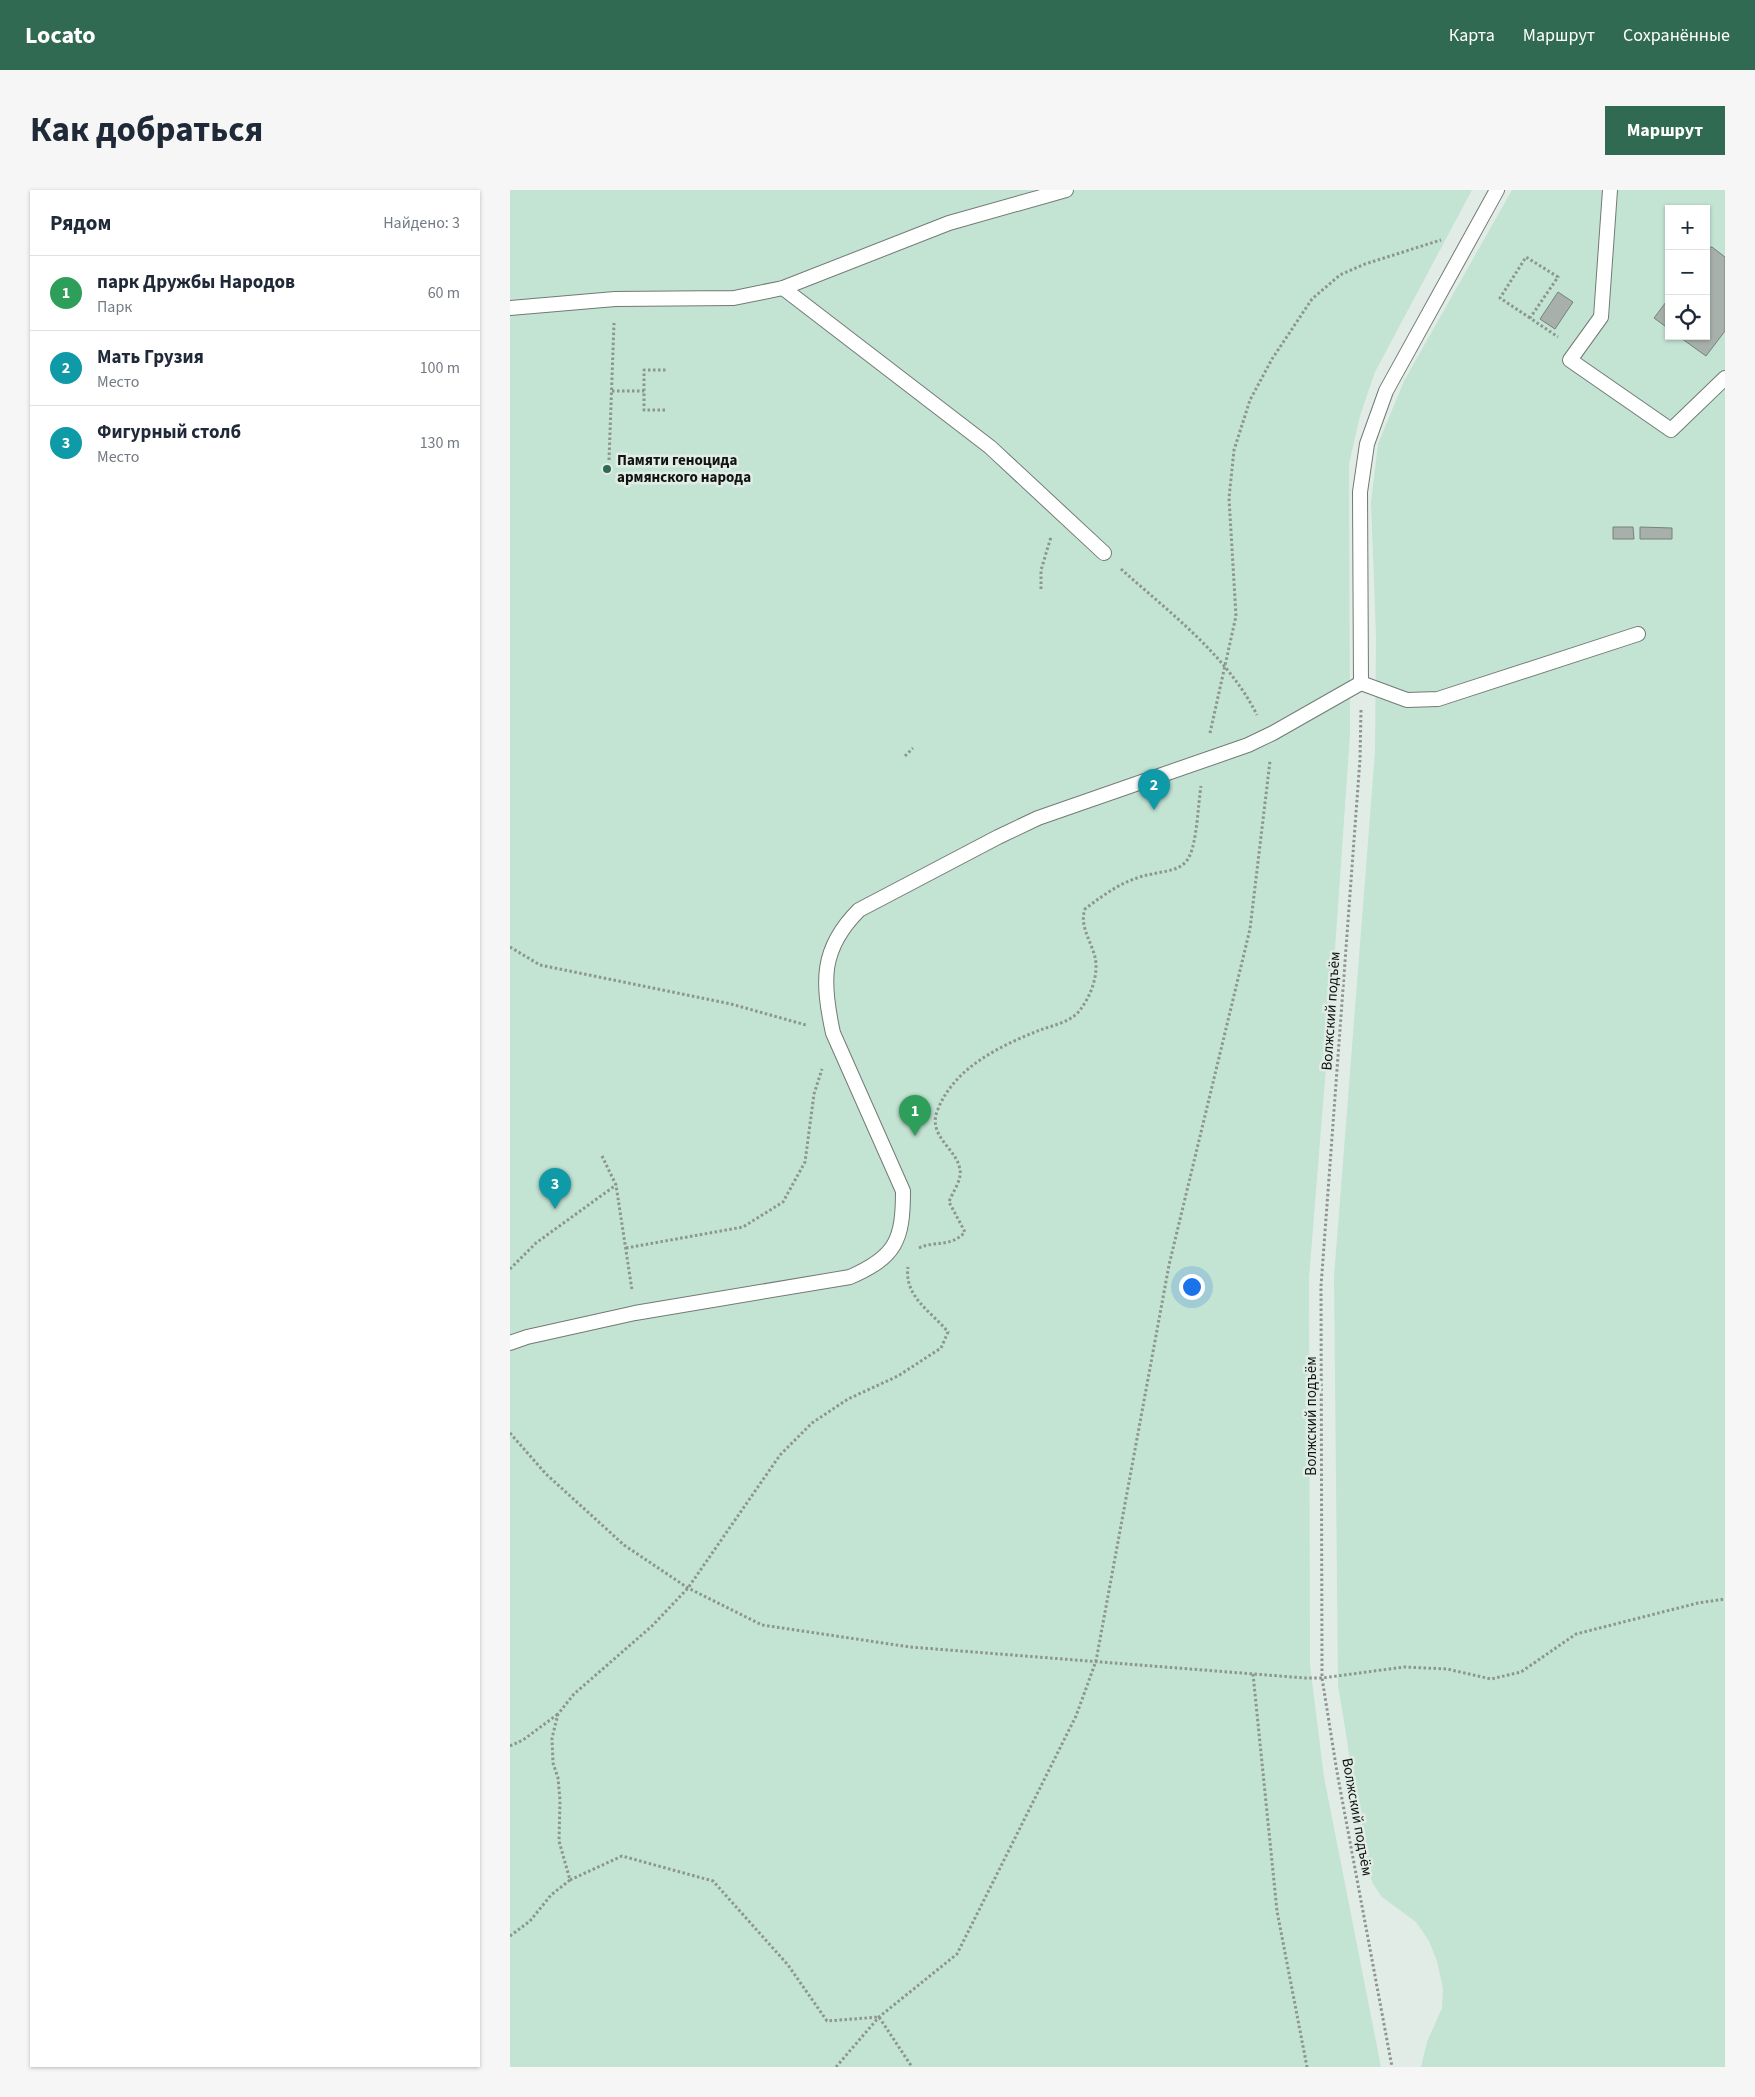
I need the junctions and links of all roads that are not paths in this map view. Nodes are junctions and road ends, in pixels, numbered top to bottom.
1 (1066, 190) edge
2 (1497, 190) edge
3 (1610, 190) edge
4 (782, 288) junction
5 (510, 308) edge
6 (1725, 378) edge
7 (1104, 553) road end
8 (1638, 634) dead end
9 (1361, 683) junction
10 (510, 1343) edge

1 - 4 lane
2 - 9 lane
3 - 6 lane
4 - 5 lane
4 - 7 lane
8 - 9 lane
9 - 10 lane

